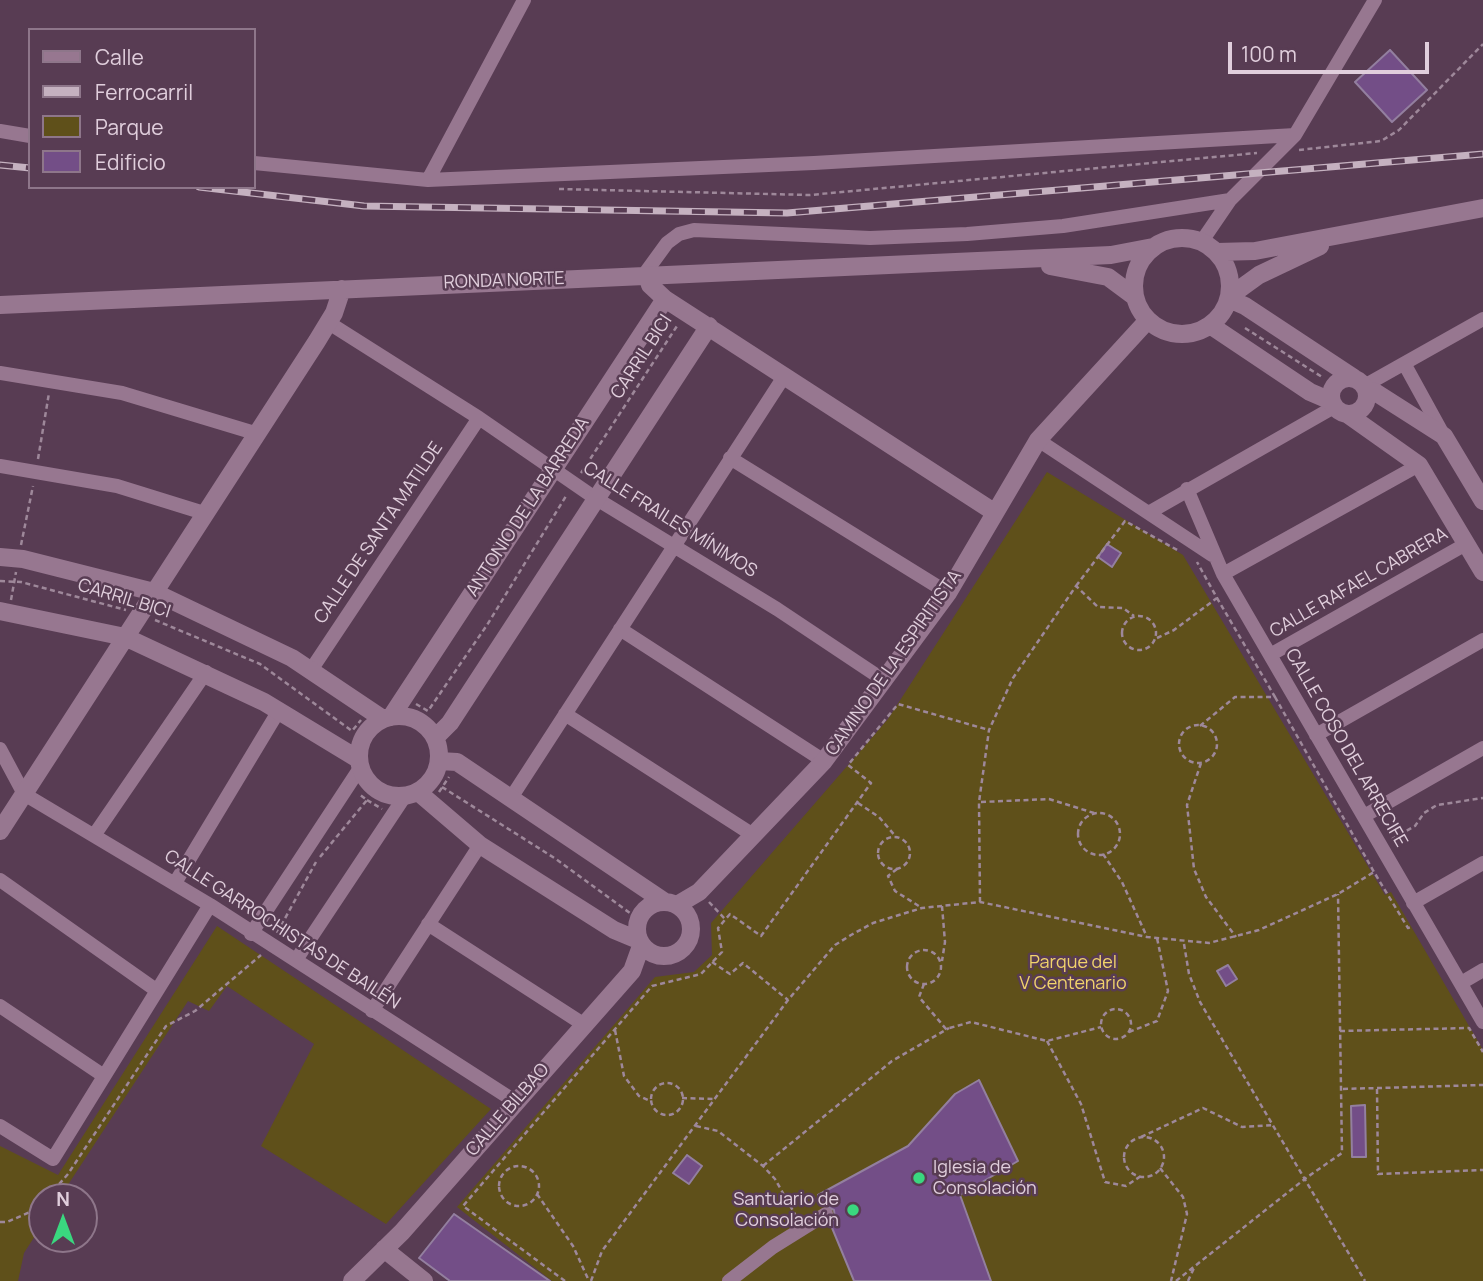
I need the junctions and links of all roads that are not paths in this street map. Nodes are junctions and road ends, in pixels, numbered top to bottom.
1 (524, 0) edge
2 (1375, 0) edge
3 (0, 131) edge
4 (1295, 135) junction
5 (28, 136) edge
6 (256, 163) edge
7 (428, 180) junction
8 (1230, 200) junction
9 (1483, 208) edge
10 (1342, 236) junction
11 (1202, 242) junction
12 (1153, 247) junction
13 (1217, 252) junction
14 (1009, 260) junction
15 (645, 276) junction
16 (342, 289) junction
17 (1135, 297) junction
18 (1229, 298) junction
19 (665, 299) junction
20 (0, 305) edge
21 (1483, 318) edge
22 (1148, 320) junction
23 (328, 323) junction
24 (709, 326) junction
25 (1210, 326) junction
26 (1405, 365) junction
27 (0, 373) edge
28 (785, 375) junction
29 (1362, 385) junction
30 (1337, 407) junction
31 (478, 418) junction
32 (258, 434) junction
33 (1444, 436) junction
34 (1038, 440) junction
35 (730, 458) junction
36 (1419, 465) junction
37 (0, 466) edge
38 (552, 469) junction
39 (1187, 489) junction
40 (596, 498) junction
41 (1483, 501) edge
42 (994, 512) junction
43 (1150, 512) junction
44 (204, 513) junction
45 (1466, 544) junction
46 (674, 547) junction
47 (1212, 555) junction
48 (0, 557) edge
49 (1483, 572) edge
50 (1223, 574) junction
51 (154, 592) junction
52 (948, 593) junction
53 (4, 612) edge
54 (620, 629) junction
55 (125, 636) junction
56 (1483, 640) edge
57 (1270, 655) junction
58 (311, 670) junction
59 (206, 672) junction
60 (884, 681) junction
61 (278, 712) junction
62 (565, 714) junction
63 (381, 715) junction
64 (1317, 735) junction
65 (435, 738) junction
66 (1483, 748) edge
67 (0, 749) edge
68 (439, 761) junction
69 (824, 761) junction
70 (359, 763) junction
71 (24, 794) junction
72 (418, 797) junction
73 (511, 798) junction
74 (1364, 816) junction
75 (0, 831) edge
76 (95, 834) junction
77 (753, 835) junction
78 (480, 845) junction
79 (1483, 863) edge
80 (0, 880) edge
81 (175, 883) junction
82 (1413, 903) junction
83 (210, 905) junction
84 (676, 908) junction
85 (428, 924) junction
86 (251, 934) junction
87 (640, 943) junction
88 (661, 957) junction
89 (296, 960) junction
90 (1483, 970) edge
91 (632, 971) junction
92 (1461, 983) junction
93 (156, 990) junction
94 (0, 1006) edge
95 (372, 1011) junction
96 (1483, 1022) edge
97 (583, 1024) junction
98 (104, 1076) junction
99 (516, 1102) junction
100 (0, 1126) edge
101 (826, 1214) dead end
102 (384, 1249) junction
103 (352, 1281) edge
104 (424, 1281) edge
105 (729, 1281) edge

1 - 7 street
2 - 4 street
3 - 5 street
4 - 7 street
4 - 8 street
6 - 7 street
8 - 11 street
8 - 15 street
9 - 10 street
10 - 13 street
10 - 18 street
11 - 12 street, RONDA NORTE
11 - 13 street
12 - 14 street, RONDA NORTE
12 - 17 street
13 - 18 street
14 - 15 street, RONDA NORTE
14 - 17 street, RONDA NORTE
15 - 16 street, RONDA NORTE
15 - 19 street
16 - 20 street, RONDA NORTE
16 - 23 street
17 - 22 street, RONDA NORTE
18 - 25 street
18 - 29 street
19 - 24 street
19 - 38 street, ANTONIO DE LA BARREDA
21 - 26 street
22 - 25 street
22 - 34 street, CAMINO DE LA ESPIRITISTA
23 - 31 street, CALLE FRAILES MÍNIMOS
23 - 32 street
24 - 28 street
24 - 40 street
25 - 30 street
26 - 29 street
26 - 33 street
27 - 32 street
28 - 35 street
28 - 42 street
29 - 30 street
29 - 30 street
29 - 33 street
30 - 36 street
30 - 39 street
31 - 38 street, CALLE FRAILES MÍNIMOS
31 - 58 street, CALLE DE SANTA MATILDE
32 - 44 street
33 - 41 street
34 - 42 street, CAMINO DE LA ESPIRITISTA
34 - 43 street
35 - 46 street
35 - 52 street
36 - 45 street
36 - 50 street
37 - 44 street
38 - 40 street, CALLE FRAILES MÍNIMOS
38 - 63 street, ANTONIO DE LA BARREDA
39 - 43 street
39 - 47 street, CALLE COSO DEL ARRECIFE
40 - 46 street, CALLE FRAILES MÍNIMOS
40 - 65 street
42 - 52 street, CAMINO DE LA ESPIRITISTA
43 - 47 street
44 - 51 street
45 - 49 street
45 - 57 street, CALLE RAFAEL CABRERA
46 - 54 street
46 - 60 street, CALLE FRAILES MÍNIMOS
47 - 50 street, CALLE COSO DEL ARRECIFE
48 - 51 street
50 - 57 street, CALLE COSO DEL ARRECIFE
51 - 55 street
51 - 58 street
52 - 60 street, CAMINO DE LA ESPIRITISTA
53 - 55 street
54 - 62 street
54 - 69 street
55 - 59 street
55 - 71 street
56 - 64 street
57 - 64 street, CALLE COSO DEL ARRECIFE
58 - 63 street
59 - 61 street
59 - 76 street
60 - 69 street, CAMINO DE LA ESPIRITISTA
61 - 70 street
61 - 81 street
62 - 73 street
62 - 77 street
63 - 65 street
63 - 70 street
64 - 74 street, CALLE COSO DEL ARRECIFE
65 - 68 street
66 - 74 street
67 - 71 street
68 - 72 street
68 - 73 street
69 - 77 street, CAMINO DE LA ESPIRITISTA
70 - 72 street
70 - 86 street
71 - 75 street
71 - 76 street, CALLE GARROCHISTAS DE BAILÉN
72 - 78 street
72 - 89 street
73 - 84 street
74 - 82 street, CALLE COSO DEL ARRECIFE
76 - 81 street, CALLE GARROCHISTAS DE BAILÉN
77 - 84 street, CAMINO DE LA ESPIRITISTA
78 - 85 street
78 - 87 street
79 - 82 street
80 - 93 street
81 - 83 street, CALLE GARROCHISTAS DE BAILÉN
82 - 92 street, CALLE COSO DEL ARRECIFE
83 - 86 street, CALLE GARROCHISTAS DE BAILÉN
83 - 93 street
84 - 87 street
84 - 88 street
85 - 95 street
85 - 97 street
86 - 89 street, CALLE GARROCHISTAS DE BAILÉN
87 - 88 street
87 - 91 street, CALLE BILBAO
88 - 91 street, CALLE BILBAO
89 - 95 street, CALLE GARROCHISTAS DE BAILÉN
90 - 92 street
91 - 97 street, CALLE BILBAO
92 - 96 street, CALLE COSO DEL ARRECIFE
93 - 98 street
94 - 98 street
95 - 99 street, CALLE GARROCHISTAS DE BAILÉN
97 - 99 street, CALLE BILBAO
98 - 100 street
99 - 102 street, CALLE BILBAO
101 - 105 street
102 - 103 street
102 - 104 street

